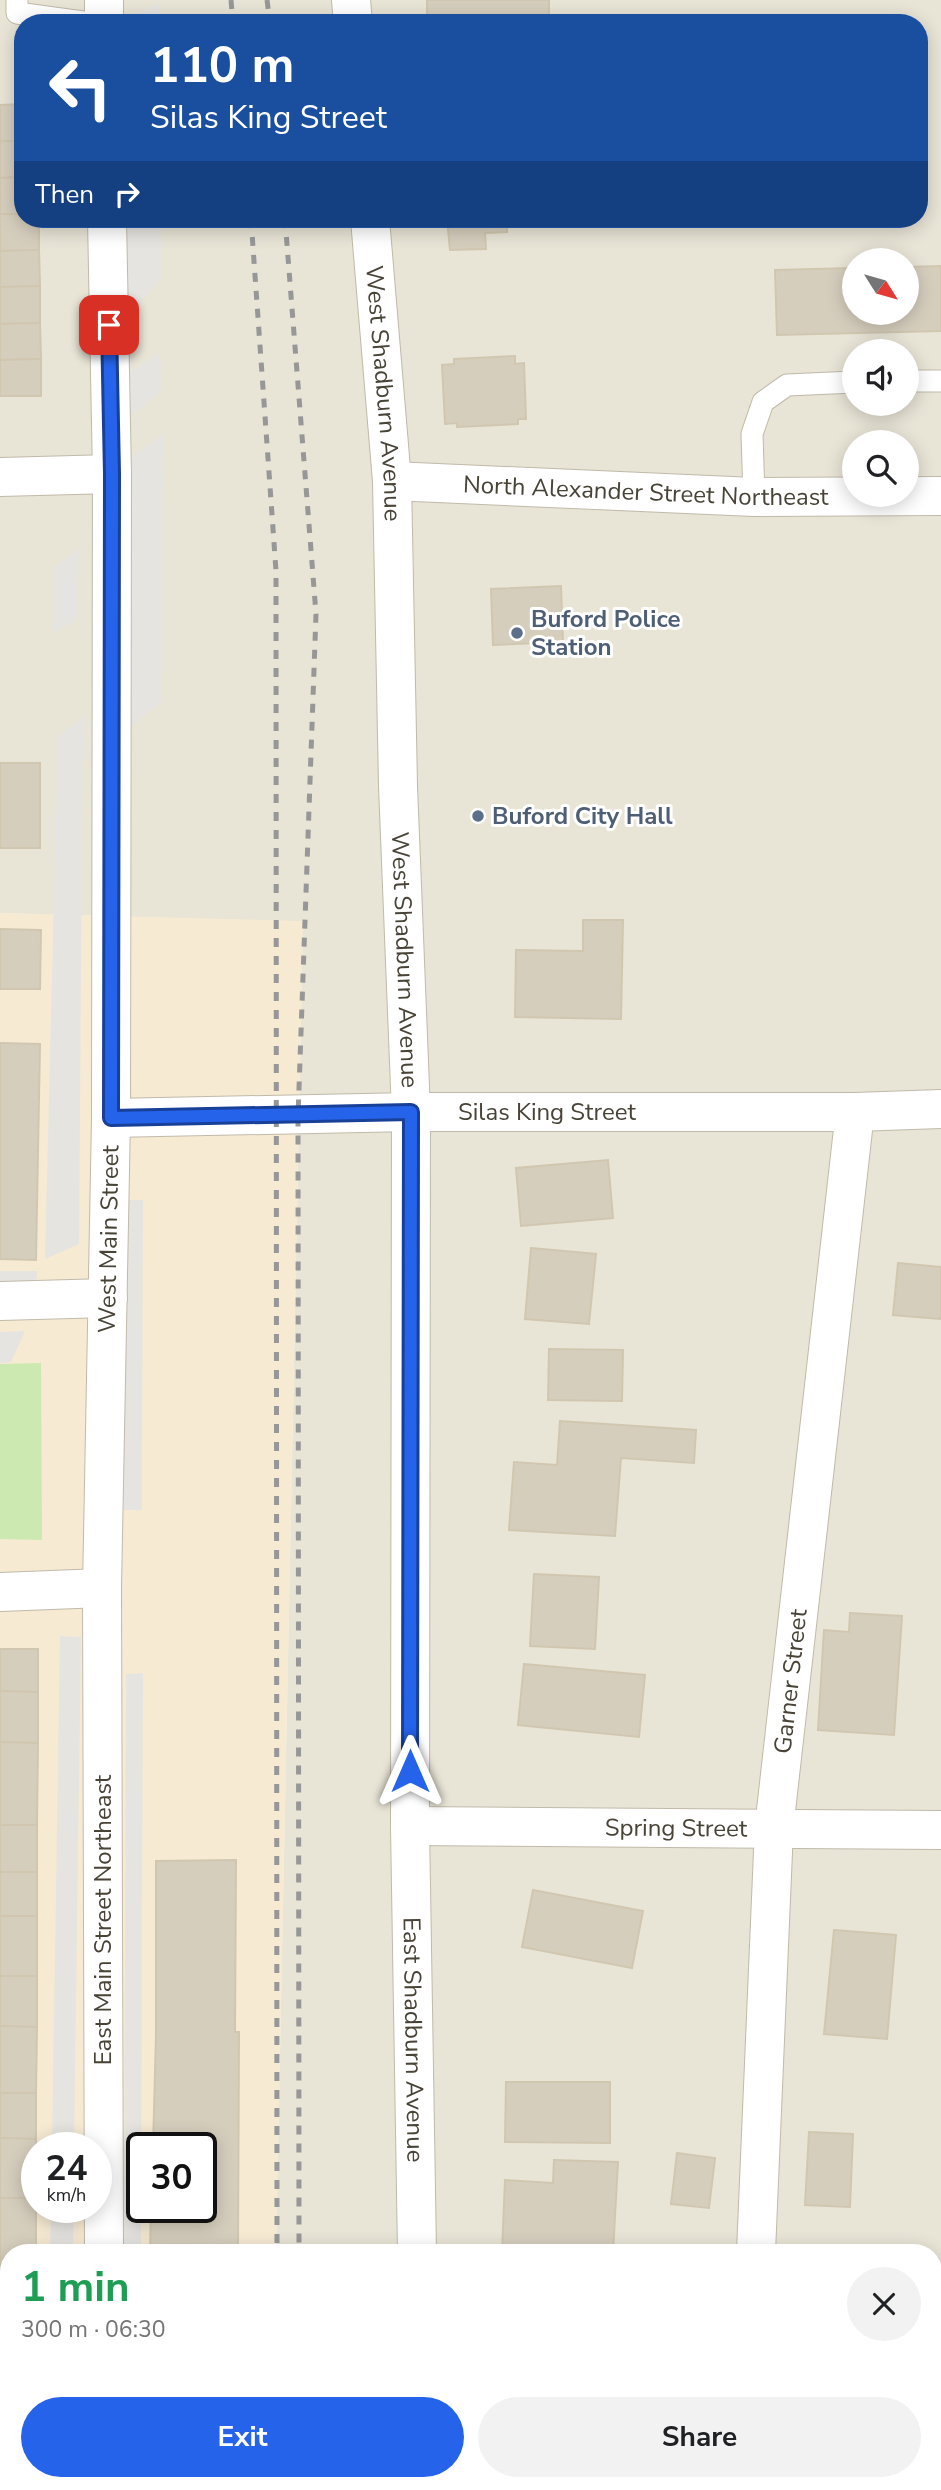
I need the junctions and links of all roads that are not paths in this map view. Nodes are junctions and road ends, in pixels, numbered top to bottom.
1 (11, 8) edge
2 (43, 14) edge
3 (107, 228) edge
4 (371, 228) edge
5 (919, 381) edge
6 (941, 381) edge
7 (842, 383) edge
8 (112, 474) junction
9 (0, 478) edge
10 (392, 481) junction
11 (941, 496) edge
12 (754, 497) junction
13 (941, 1109) edge
14 (411, 1112) junction
15 (855, 1112) junction
16 (111, 1118) junction
17 (108, 1298) junction
18 (0, 1301) edge
19 (102, 1588) junction
20 (0, 1592) edge
21 (410, 1826) junction
22 (774, 1828) junction
23 (941, 1830) edge
24 (104, 2244) edge
25 (417, 2244) edge
26 (756, 2244) edge

1 - 2 lane
3 - 8 street, West Main Street
4 - 10 street, West Shadburn Avenue
5 - 6 lane
7 - 12 lane
8 - 9 street
8 - 16 street, West Main Street
10 - 12 street, North Alexander Street Northeast
10 - 14 street, West Shadburn Avenue
11 - 12 street, North Alexander Street Northeast
13 - 15 street, Silas King Street
14 - 15 street, Silas King Street
14 - 16 street, Silas King Street
14 - 21 street, West Shadburn Avenue
15 - 22 street, Garner Street
16 - 17 street, West Main Street
17 - 18 street
17 - 19 street, West Main Street
19 - 20 street
19 - 24 street, East Main Street Northeast
21 - 22 street, Spring Street
21 - 25 street, East Shadburn Avenue
22 - 23 street, Spring Street
22 - 26 street, Garner Street

